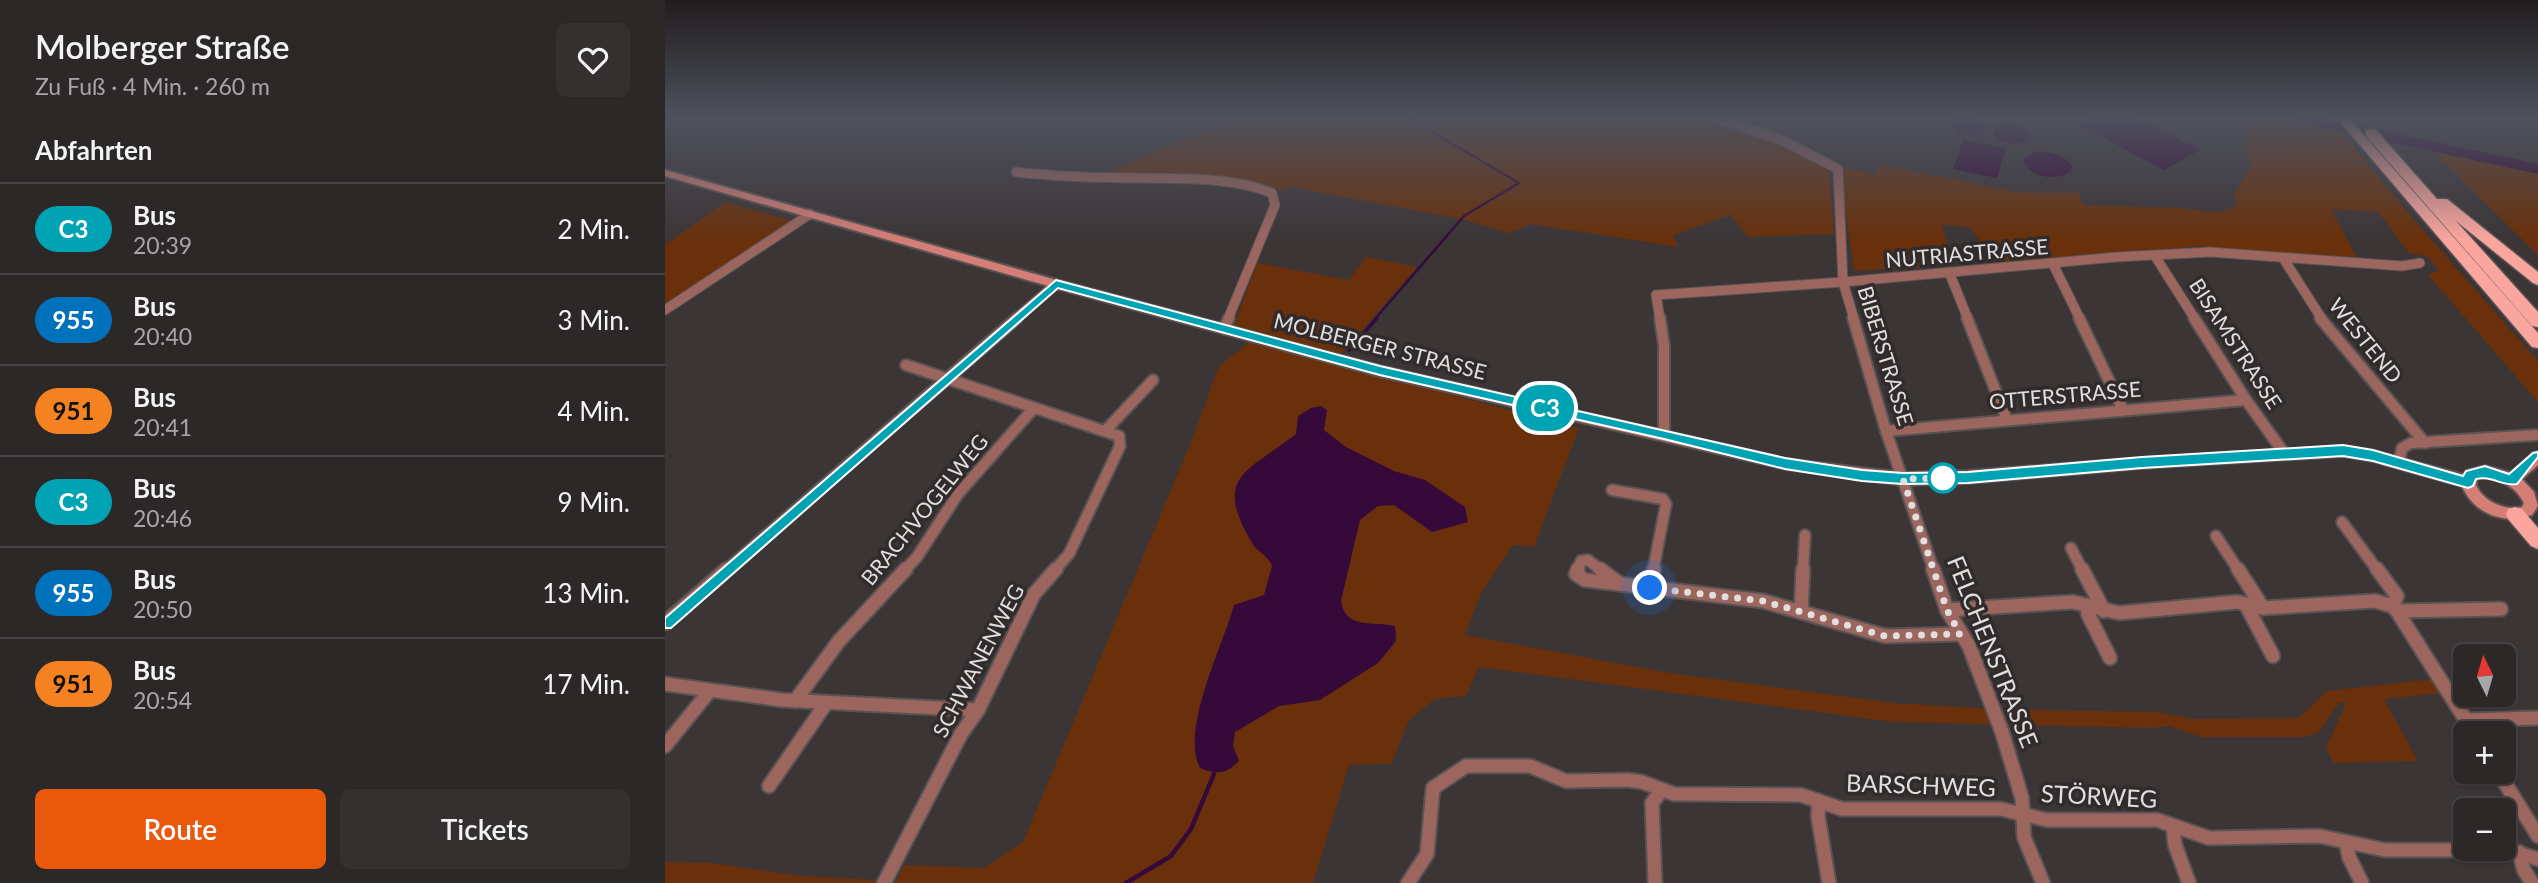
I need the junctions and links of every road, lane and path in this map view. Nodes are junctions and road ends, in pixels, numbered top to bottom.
1 (1817, 158) edge
2 (2383, 158) edge
3 (2393, 158) edge
4 (2401, 158) edge
5 (1016, 172) dead end
6 (665, 173) edge
7 (810, 214) junction
8 (2155, 256) junction
9 (2283, 258) junction
10 (2420, 263) dead end
11 (2053, 264) junction
12 (1949, 272) junction
13 (2538, 280) edge
14 (1843, 282) junction
15 (1056, 284) junction
16 (665, 310) edge
17 (2538, 322) edge
18 (1224, 329) junction
19 (2538, 342) edge
20 (906, 365) dead end
21 (947, 378) junction
22 (1153, 380) dead end
23 (2246, 400) junction
24 (1033, 409) junction
25 (2123, 410) junction
26 (2007, 419) junction
27 (1106, 430) junction
28 (1887, 431) junction
29 (1664, 434) junction
30 (2536, 435) edge
31 (2425, 443) junction
32 (2284, 453) junction
33 (2538, 457) edge
34 (2399, 462) junction
35 (1903, 479) junction
36 (2512, 480) junction
37 (2468, 482) junction
38 (1612, 490) dead end
39 (2515, 514) junction
40 (2342, 522) dead end
41 (1805, 535) dead end
42 (2216, 536) dead end
43 (2538, 541) edge
44 (2071, 548) dead end
45 (1620, 584) dead end
46 (1650, 588) junction
47 (2246, 605) junction
48 (2087, 606) junction
49 (2263, 608) junction
50 (2501, 608) dead end
51 (2395, 609) junction
52 (1947, 610) junction
53 (2104, 611) junction
54 (1801, 612) junction
55 (665, 623) edge
56 (1960, 634) junction
57 (2273, 656) dead end
58 (2109, 658) dead end
59 (665, 684) edge
60 (708, 693) junction
61 (795, 701) junction
62 (825, 705) junction
63 (978, 710) junction
64 (2538, 718) edge
65 (2466, 720) joint
66 (665, 746) edge
67 (2506, 784) edge
68 (769, 786) dead end
69 (1662, 790) junction
70 (1819, 801) junction
71 (2022, 814) junction
72 (2173, 826) junction
73 (2538, 836) edge
74 (2346, 842) junction
75 (2519, 852) junction
76 (2538, 859) edge
77 (884, 883) edge
78 (1408, 883) edge
79 (1655, 883) edge
80 (1829, 883) edge
81 (2043, 883) edge
82 (2189, 883) edge
83 (2362, 883) edge
84 (2532, 883) edge

1 - 14 street, BIBERSTRASSE
2 - 19 highway
3 - 17 highway
4 - 13 highway
5 - 18 street
6 - 7 main road, MOLBERGER STRASSE
7 - 15 main road, MOLBERGER STRASSE
7 - 16 street
8 - 9 street, NUTRIASTRASSE
8 - 11 street, NUTRIASTRASSE
8 - 23 street, BISAMSTRASSE
9 - 10 street, NUTRIASTRASSE
9 - 31 street, WESTEND
11 - 12 street, NUTRIASTRASSE
11 - 25 street
12 - 14 street, NUTRIASTRASSE
12 - 26 street
14 - 28 street, BIBERSTRASSE
14 - 29 street, NUTRIASTRASSE
15 - 18 main road, MOLBERGER STRASSE
15 - 21 street
18 - 29 main road, MOLBERGER STRASSE
20 - 21 street
21 - 24 street
21 - 55 street
22 - 27 street
23 - 25 street, OTTERSTRASSE
23 - 32 street, BISAMSTRASSE
24 - 27 street
24 - 61 street, BRACHVOGELWEG
25 - 26 street, OTTERSTRASSE
26 - 28 street, OTTERSTRASSE
27 - 63 street, SCHWANENWEG
28 - 35 street, BIBERSTRASSE
29 - 35 main road, MOLBERGER STRASSE
30 - 31 street
31 - 34 street
32 - 34 main road, MOLBERGER STRASSE
32 - 35 main road, MOLBERGER STRASSE
33 - 36 main road
34 - 37 main road, MOLBERGER STRASSE
35 - 52 street, FELCHENSTRASSE
36 - 37 main road
36 - 39 main road
37 - 39 main road
38 - 46 street
39 - 43 highway
40 - 51 street
41 - 54 street
42 - 49 street
44 - 53 street
45 - 46 street
46 - 54 street
47 - 49 street
47 - 53 street
47 - 57 street
48 - 52 street
48 - 53 street
48 - 58 street
49 - 51 street
50 - 51 street
51 - 65 street
52 - 56 street, FELCHENSTRASSE
54 - 56 street
56 - 71 street, FELCHENSTRASSE
59 - 60 street
60 - 61 street
60 - 66 street
61 - 62 street
62 - 63 street
62 - 68 street
63 - 77 street, SCHWANENWEG
64 - 65 street
67 - 73 street
69 - 70 street, BARSCHWEG
69 - 78 street, BARSCHWEG
69 - 79 street
70 - 71 street, BARSCHWEG
70 - 80 street, BARSCHWEG
71 - 72 street, STÖRWEG
71 - 81 street, FELCHENSTRASSE
72 - 74 street, STÖRWEG
72 - 82 street, STÖRWEG
74 - 75 street, STÖRWEG
74 - 83 street
75 - 76 street, STÖRWEG
75 - 84 street

